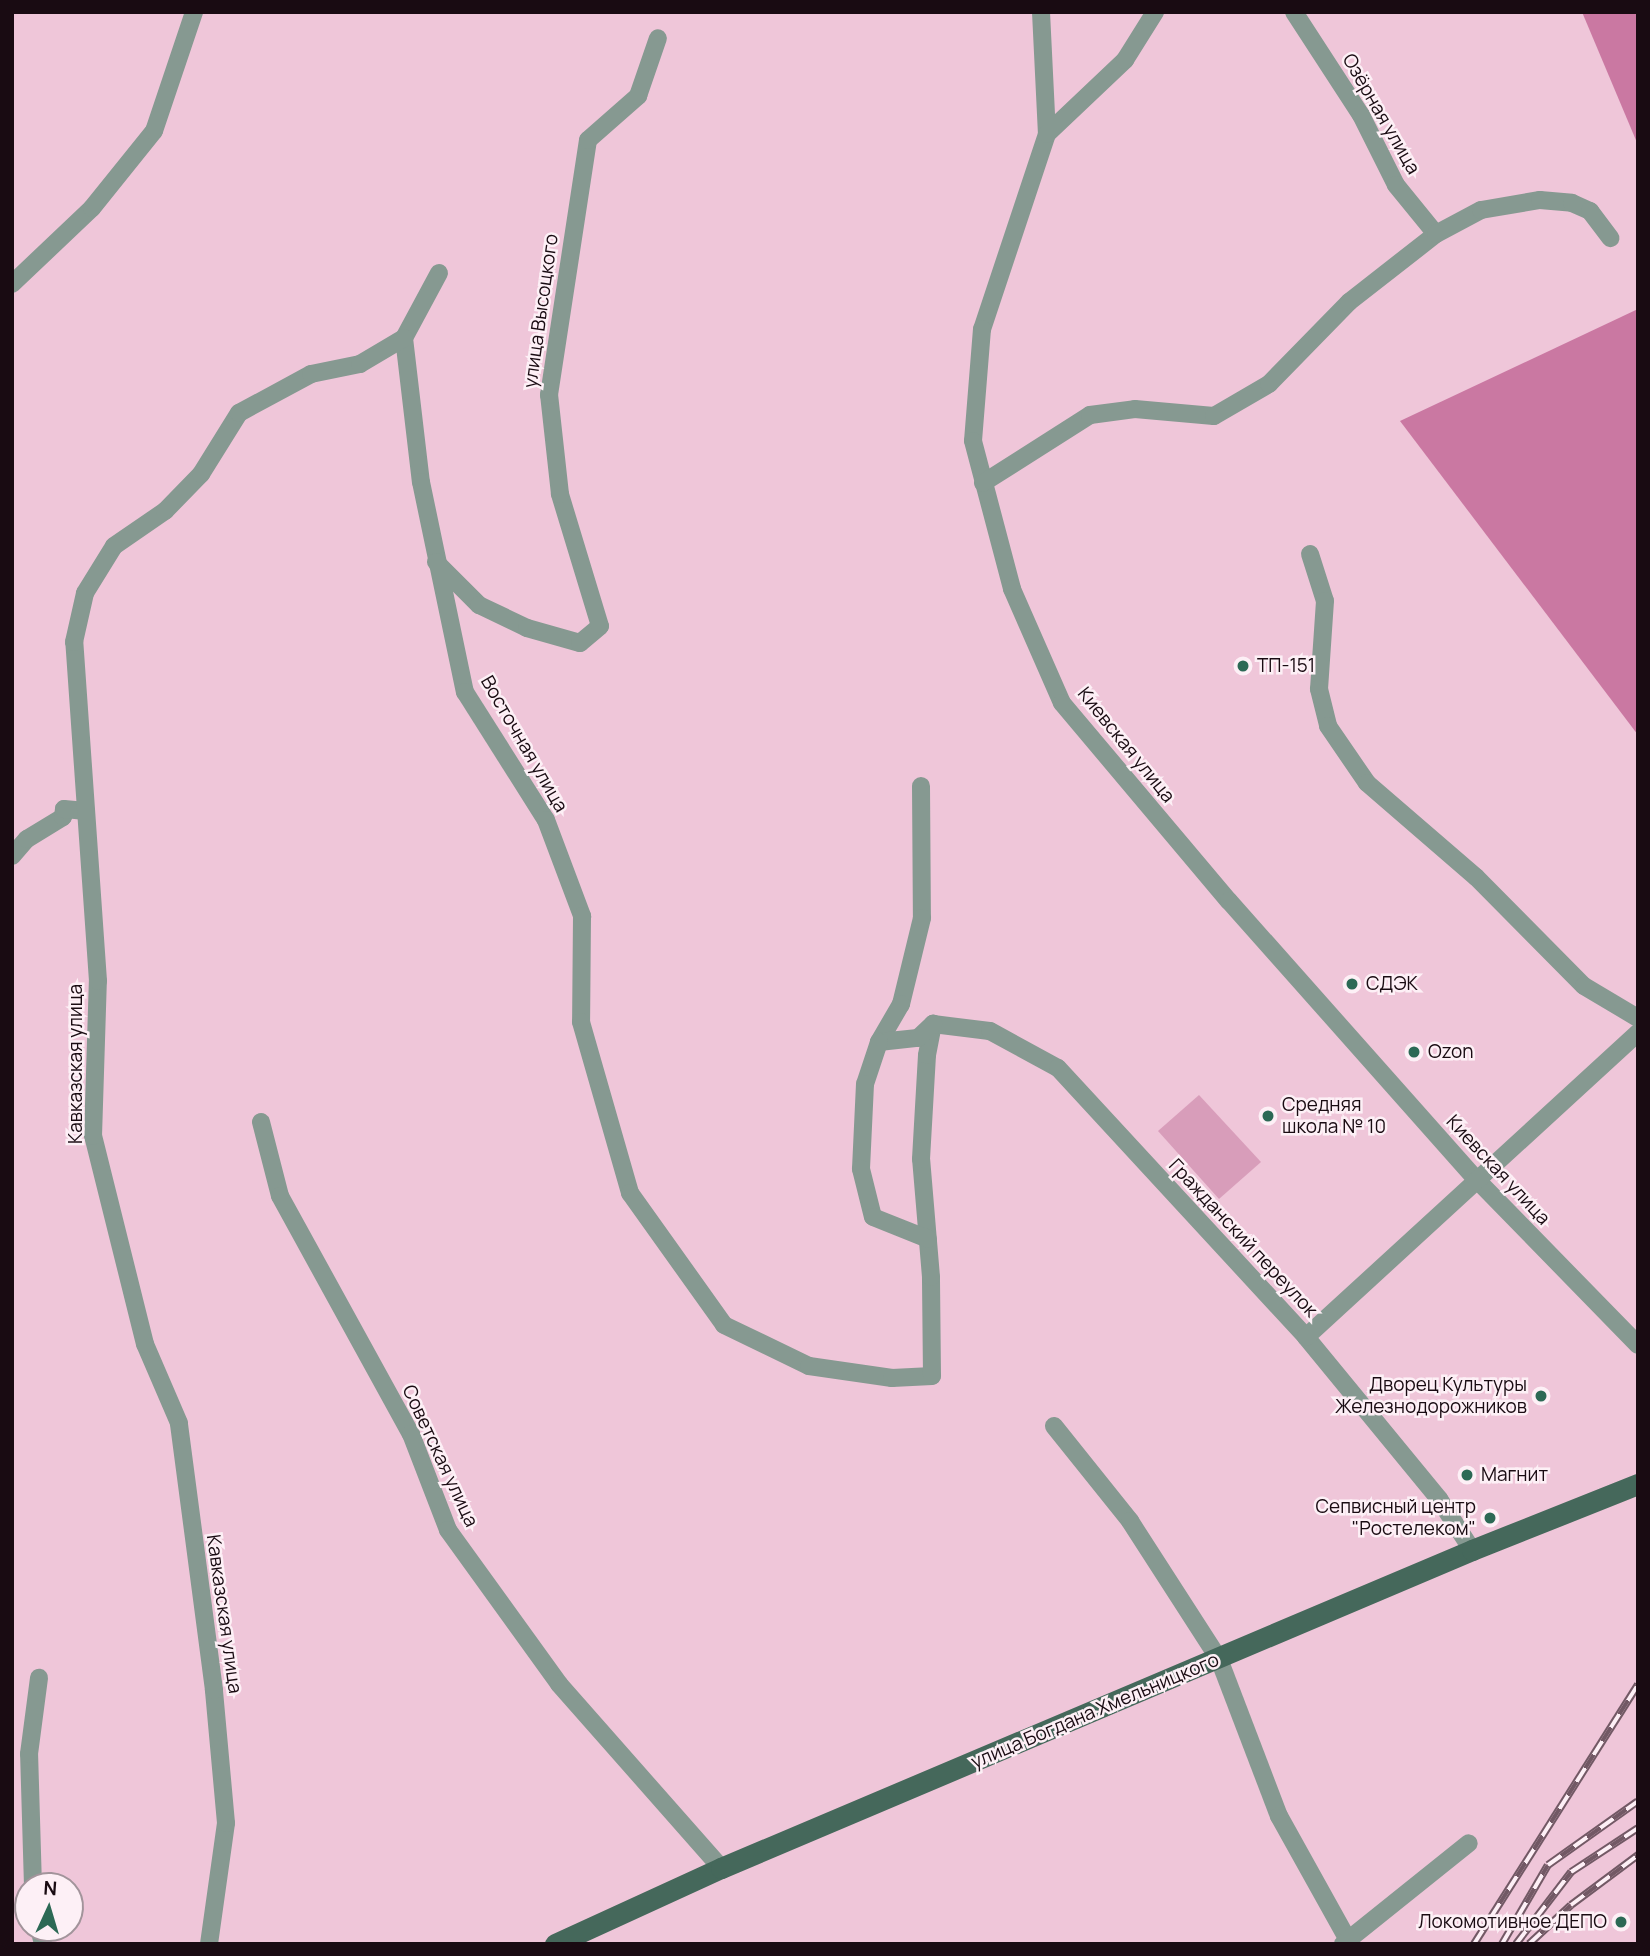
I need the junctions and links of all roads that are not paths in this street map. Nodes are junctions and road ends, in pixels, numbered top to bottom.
1 (194, 12) edge
2 (1041, 12) edge
3 (1155, 12) edge
4 (1294, 12) edge
5 (659, 38) dead end
6 (1047, 134) junction
7 (1436, 234) junction
8 (1611, 238) dead end
9 (439, 273) dead end
10 (12, 284) edge
11 (404, 338) junction
12 (983, 483) junction
13 (1310, 554) dead end
14 (436, 562) junction
15 (921, 786) dead end
16 (86, 811) junction
17 (12, 856) edge
18 (1638, 1017) edge
19 (933, 1024) junction
20 (1638, 1033) edge
21 (879, 1042) junction
22 (261, 1122) dead end
23 (1478, 1181) junction
24 (928, 1239) junction
25 (1306, 1338) junction
26 (1638, 1345) edge
27 (1054, 1426) dead end
28 (1638, 1484) edge
29 (1472, 1550) junction
30 (1219, 1659) junction
31 (39, 1678) dead end
32 (1469, 1843) dead end
33 (721, 1868) junction
34 (33, 1872) edge
35 (1346, 1942) edge
36 (209, 1944) edge
37 (555, 1944) edge

1 - 10 street
2 - 6 street, Киевская улица
3 - 6 street
4 - 7 street, Озёрная улица
5 - 14 street, улица Высоцкого
6 - 12 street, Киевская улица
7 - 8 street
7 - 12 street
9 - 11 street
11 - 14 street, Восточная улица
11 - 16 street, Кавказская улица
12 - 23 street, Киевская улица
13 - 18 street
14 - 24 street, Восточная улица
15 - 21 street
16 - 17 street
16 - 36 street, Кавказская улица
19 - 21 street
19 - 24 street
19 - 25 street, Гражданский переулок
20 - 23 street
21 - 24 street
22 - 33 street, Советская улица
23 - 25 street
23 - 26 street, Киевская улица
25 - 29 street, Гражданский переулок
27 - 30 street
28 - 29 main road, улица Богдана Хмельницкого
29 - 30 main road, улица Богдана Хмельницкого
30 - 33 main road, улица Богдана Хмельницкого
30 - 35 street
31 - 34 street
32 - 35 street
33 - 37 main road, улица Богдана Хмельницкого

